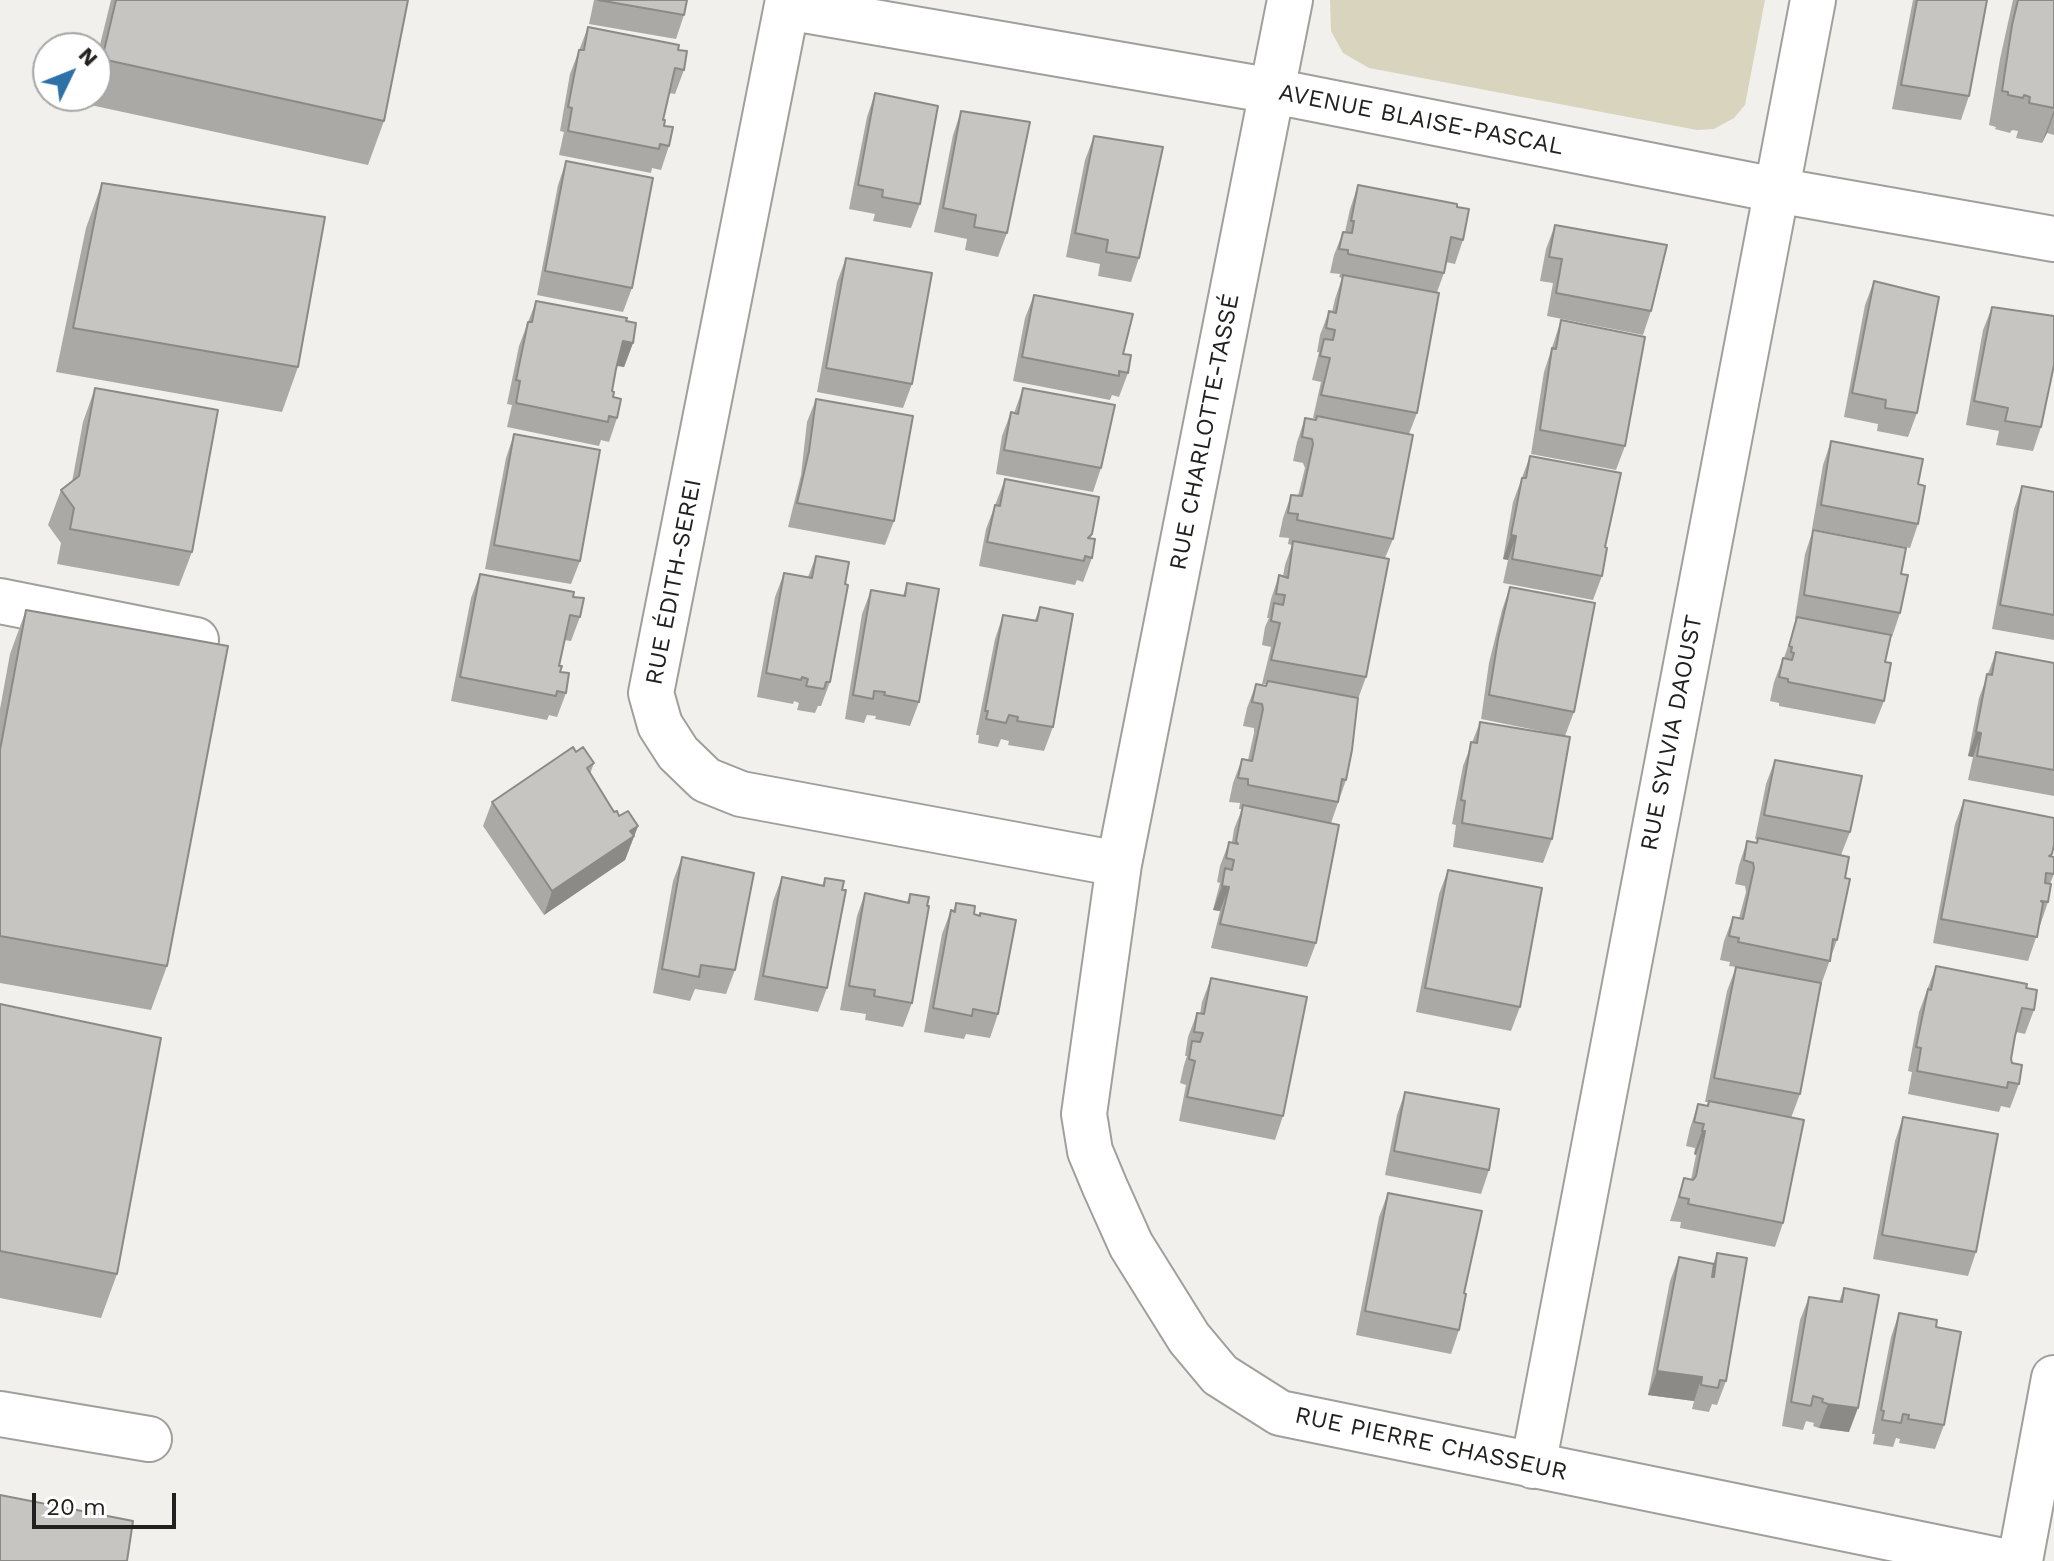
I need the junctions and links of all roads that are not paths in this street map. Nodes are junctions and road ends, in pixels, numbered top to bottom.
1 (1290, 0) edge
2 (1813, 0) edge
3 (788, 3) edge
4 (1273, 91) junction
5 (1776, 190) junction
6 (2054, 239) edge
7 (0, 601) edge
8 (196, 640) edge
9 (1119, 864) junction
10 (2054, 1378) edge
11 (0, 1414) edge
12 (149, 1439) dead end
13 (1533, 1466) junction
14 (2003, 1561) edge
15 (2020, 1561) edge

1 - 4 street, RUE CHARLOTTE-TASSÉ
2 - 5 street, RUE SYLVIA DAOUST
3 - 4 street, AVENUE BLAISE-PASCAL
3 - 9 street, RUE ÉDITH-SEREI
4 - 5 street, AVENUE BLAISE-PASCAL
4 - 9 street, RUE CHARLOTTE-TASSÉ
5 - 6 street, AVENUE BLAISE-PASCAL
5 - 13 street, RUE SYLVIA DAOUST
7 - 8 street
9 - 13 street, RUE PIERRE CHASSEUR
10 - 15 street
11 - 12 street
13 - 14 street, RUE PIERRE CHASSEUR

